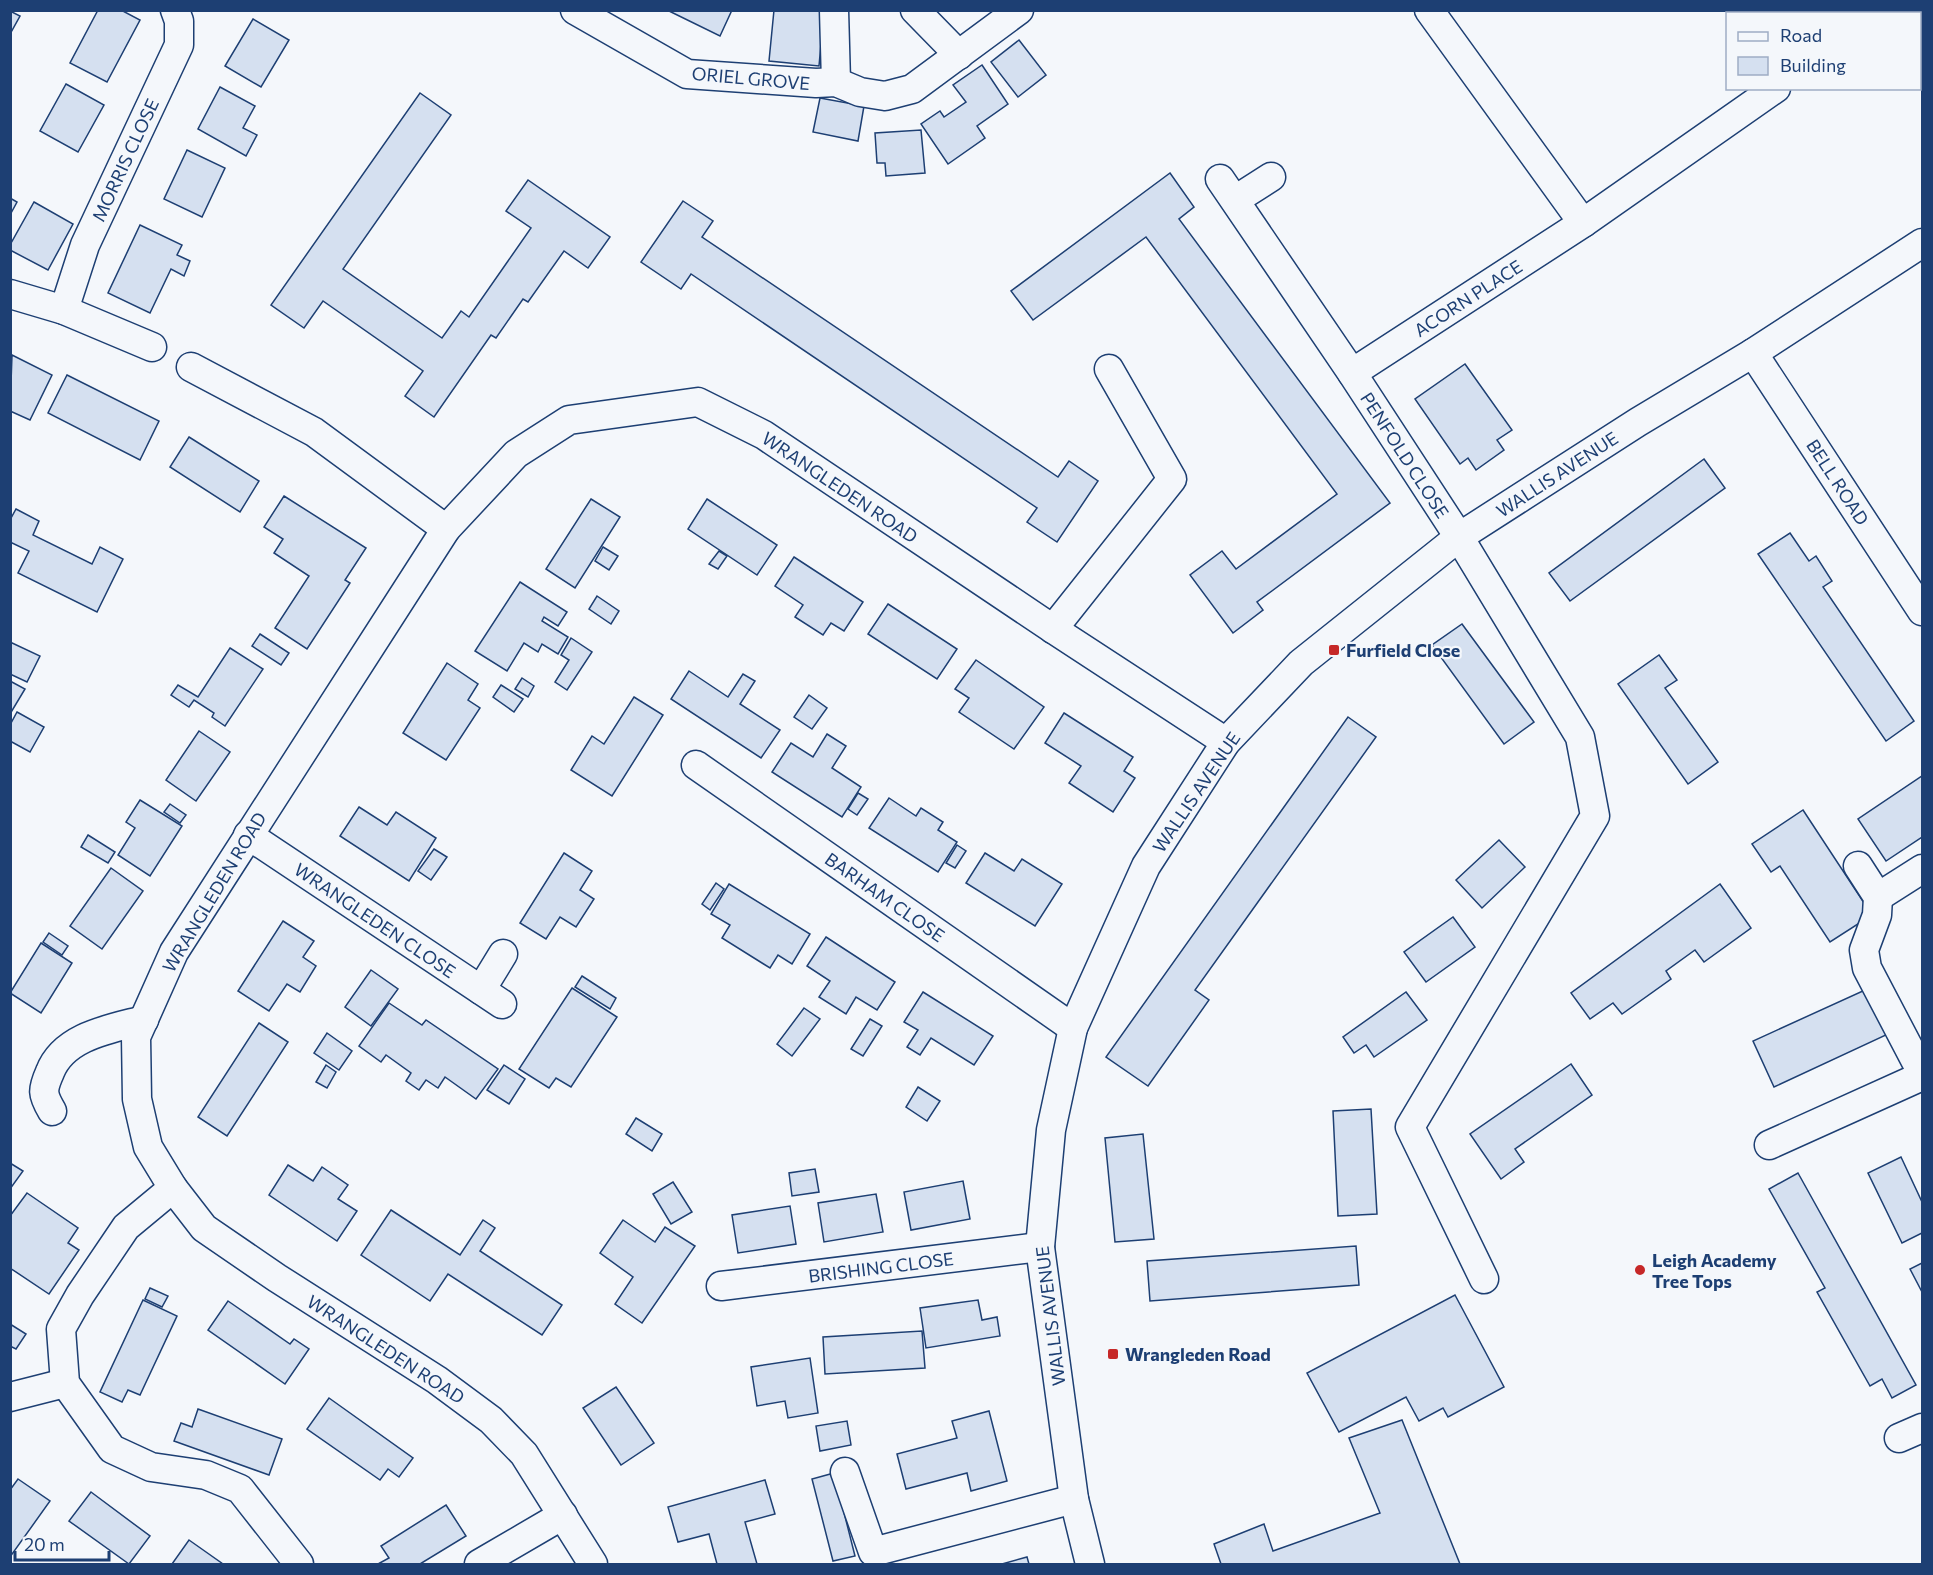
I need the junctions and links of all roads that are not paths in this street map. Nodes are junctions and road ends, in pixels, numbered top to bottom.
1 (175, 10) edge
2 (575, 10) edge
3 (834, 10) edge
4 (915, 10) edge
5 (1019, 10) edge
6 (1429, 10) edge
7 (959, 55) junction
8 (836, 82) junction
9 (1773, 90) edge
10 (1271, 177) dead end
11 (1583, 223) junction
12 (1923, 243) edge
13 (10, 294) edge
14 (64, 310) junction
15 (152, 347) dead end
16 (1753, 353) junction
17 (191, 367) dead end
18 (1109, 369) dead end
19 (1352, 373) junction
20 (446, 529) junction
21 (1459, 537) junction
22 (1923, 611) edge
23 (1053, 629) junction
24 (1226, 742) junction
25 (696, 765) dead end
26 (248, 835) junction
27 (1858, 866) dead end
28 (1923, 869) edge
29 (1878, 897) junction
30 (503, 954) dead end
31 (144, 1020) junction
32 (1073, 1028) junction
33 (1923, 1075) edge
34 (52, 1111) dead end
35 (1769, 1145) dead end
36 (172, 1188) junction
37 (1040, 1247) junction
38 (1484, 1279) dead end
39 (721, 1286) dead end
40 (65, 1383) junction
41 (10, 1397) edge
42 (845, 1472) dead end
43 (1074, 1499) junction
44 (563, 1515) junction
45 (299, 1564) edge
46 (478, 1564) edge
47 (593, 1564) edge
48 (1090, 1564) edge

1 - 14 street, MORRIS CLOSE
2 - 8 street, ORIEL GROVE
3 - 8 street
4 - 7 street
5 - 7 street
6 - 11 street
7 - 8 street
9 - 11 street, ACORN PLACE
10 - 19 street, PENFOLD CLOSE
11 - 19 street, ACORN PLACE
12 - 16 street, WALLIS AVENUE
13 - 14 street
14 - 15 street
16 - 21 street, WALLIS AVENUE
16 - 22 street, BELL ROAD
17 - 20 street
18 - 23 street
19 - 21 street, PENFOLD CLOSE
20 - 23 street, WRANGLEDEN ROAD
20 - 26 street, WRANGLEDEN ROAD
21 - 24 street, WALLIS AVENUE
21 - 38 street
23 - 24 street, WRANGLEDEN ROAD
24 - 32 street, WALLIS AVENUE
25 - 32 street, BARHAM CLOSE
26 - 30 street, WRANGLEDEN CLOSE
26 - 31 street, WRANGLEDEN ROAD
27 - 29 street
28 - 29 street
29 - 33 street
31 - 34 street
31 - 36 street, WRANGLEDEN ROAD
32 - 37 street, WALLIS AVENUE
33 - 35 street
36 - 40 street
36 - 44 street, WRANGLEDEN ROAD
37 - 39 street, BRISHING CLOSE
37 - 43 street, WALLIS AVENUE
40 - 41 street
40 - 45 street
42 - 43 street
43 - 48 street, WALLIS AVENUE
44 - 46 street
44 - 47 street, WRANGLEDEN ROAD

